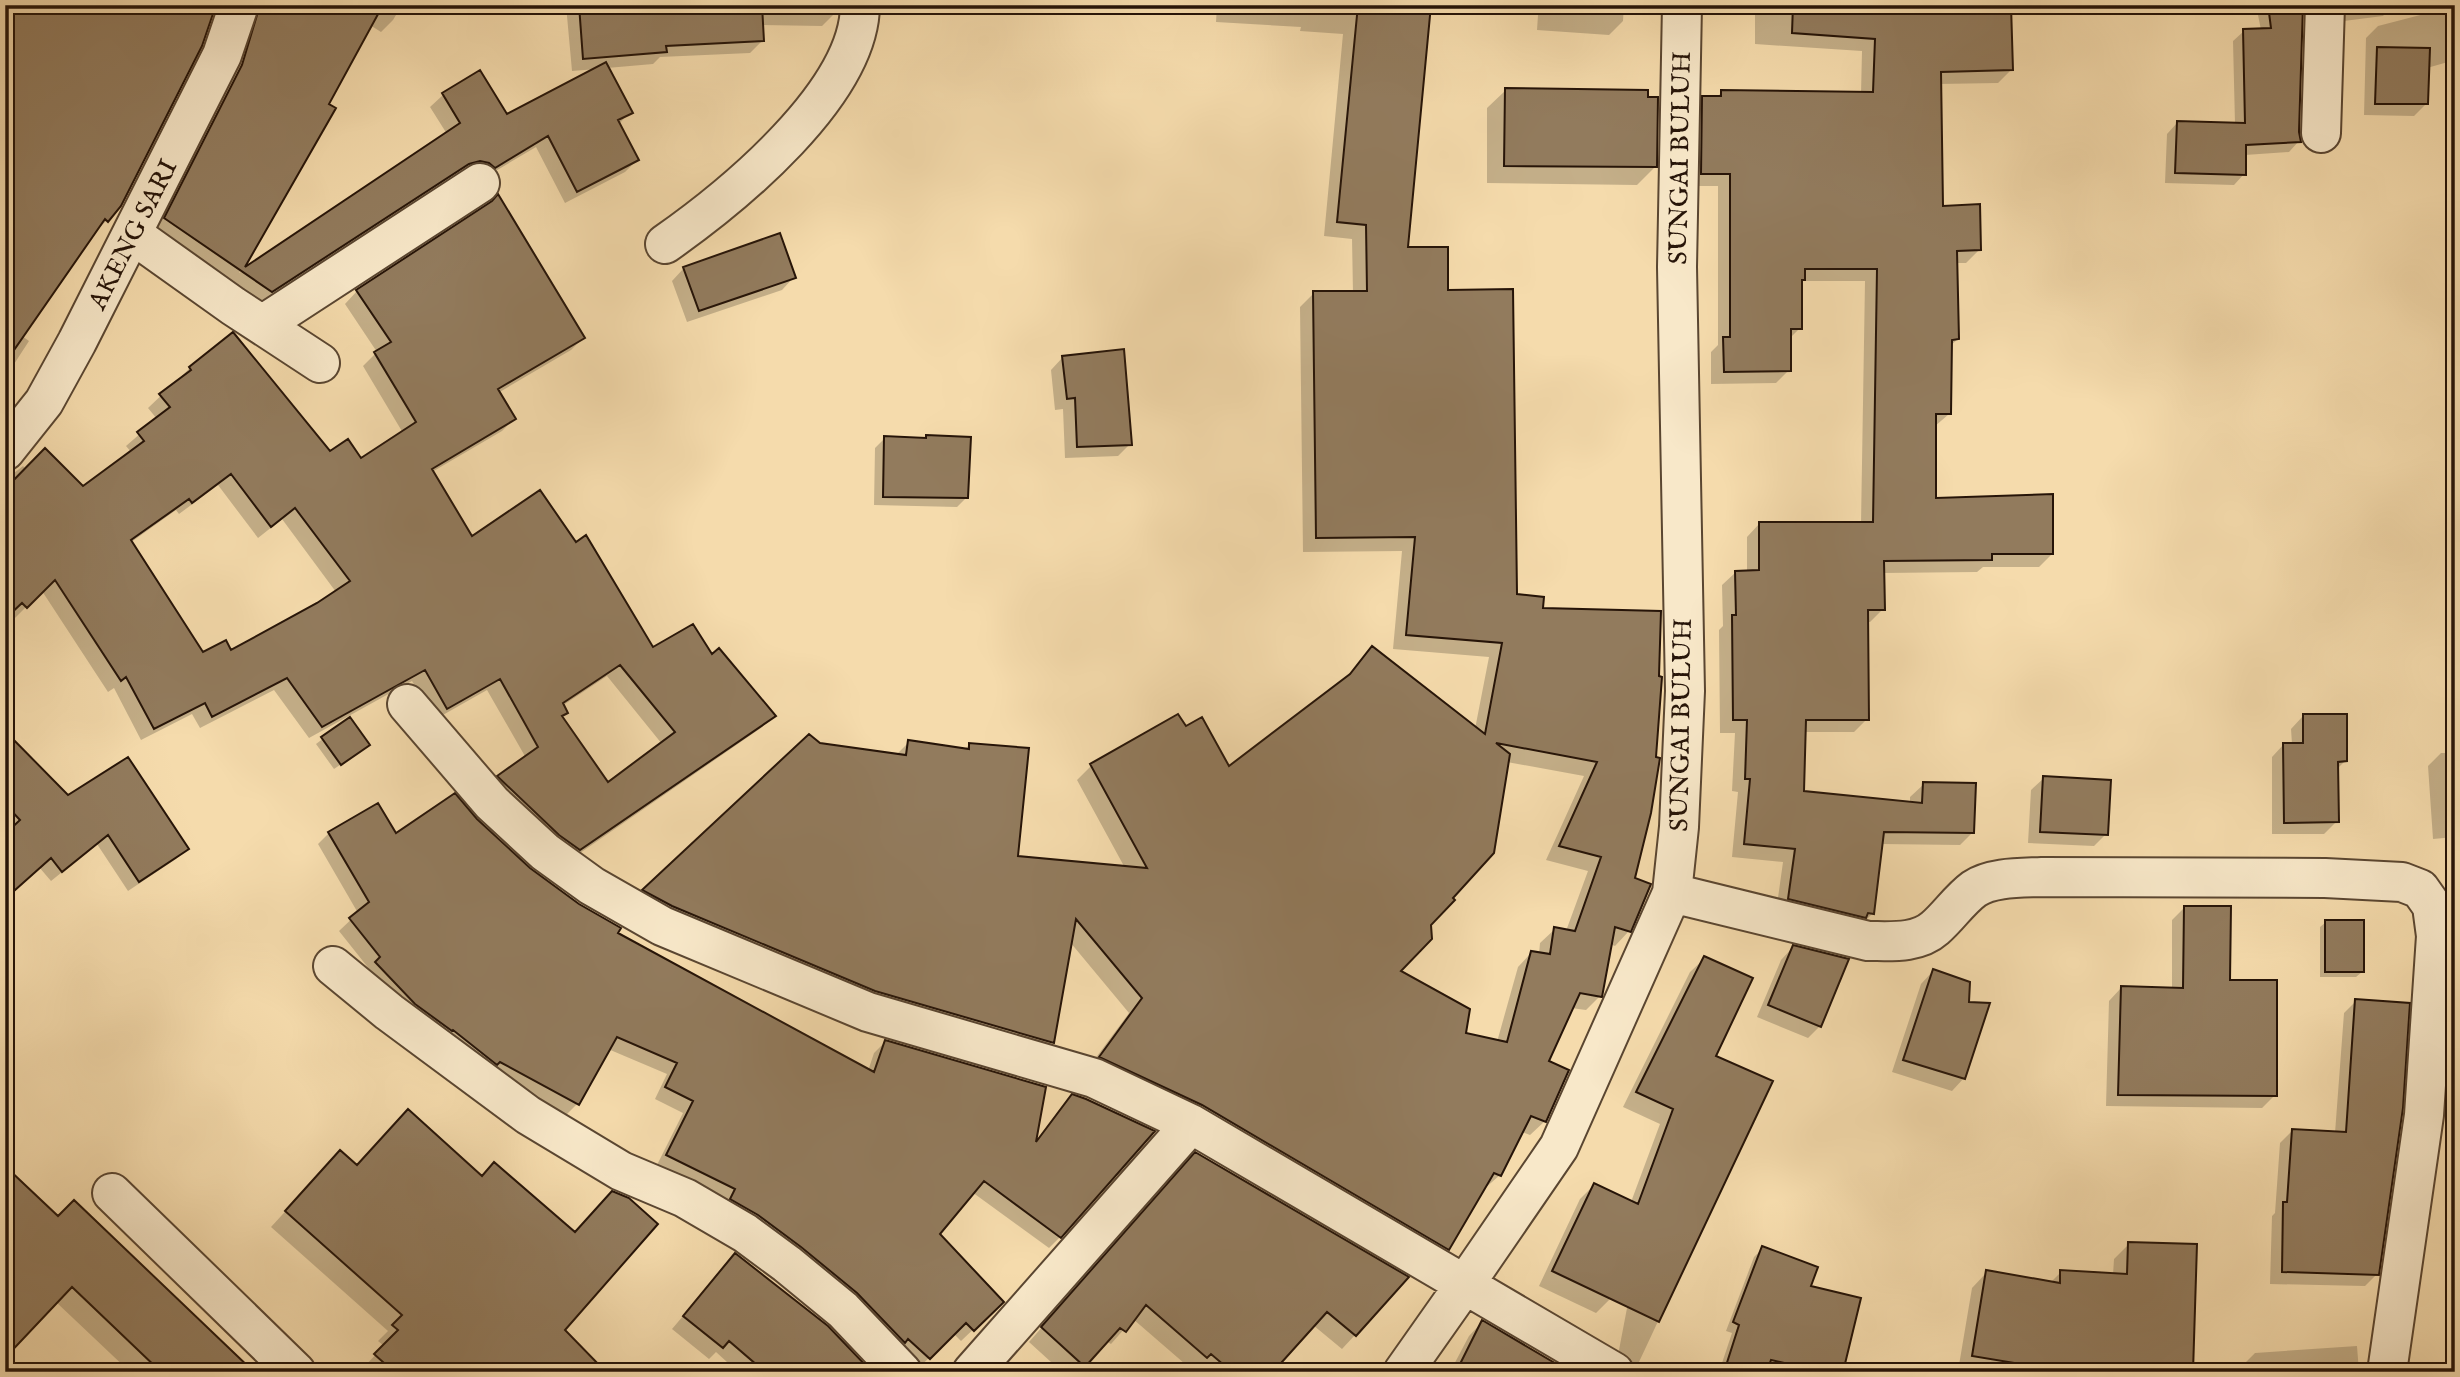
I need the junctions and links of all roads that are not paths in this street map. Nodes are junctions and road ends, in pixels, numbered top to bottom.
1 (239, 5) edge
2 (860, 5) edge
3 (1682, 5) edge
4 (2325, 5) edge
5 (2321, 133) dead end
6 (480, 183) dead end
7 (132, 234) junction
8 (666, 244) dead end
9 (262, 325) junction
10 (320, 363) dead end
11 (5, 451) edge
12 (407, 704) dead end
13 (1672, 893) junction
14 (333, 967) dead end
15 (1191, 1124) junction
16 (112, 1193) dead end
17 (1465, 1284) junction
18 (296, 1372) edge
19 (902, 1372) edge
20 (972, 1372) edge
21 (1403, 1372) edge
22 (1614, 1372) edge
23 (2387, 1372) edge

1 - 7 street, AKENG SARI
2 - 8 street
3 - 13 street, SUNGAI BULUH
4 - 5 street
6 - 9 street
7 - 9 street
7 - 11 street, AKENG SARI
9 - 10 street
12 - 15 street
13 - 17 street, SUNGAI BULUH
13 - 23 street
14 - 19 street
15 - 17 street
15 - 20 street
16 - 18 street
17 - 21 street, SUNGAI BULUH
17 - 22 street

